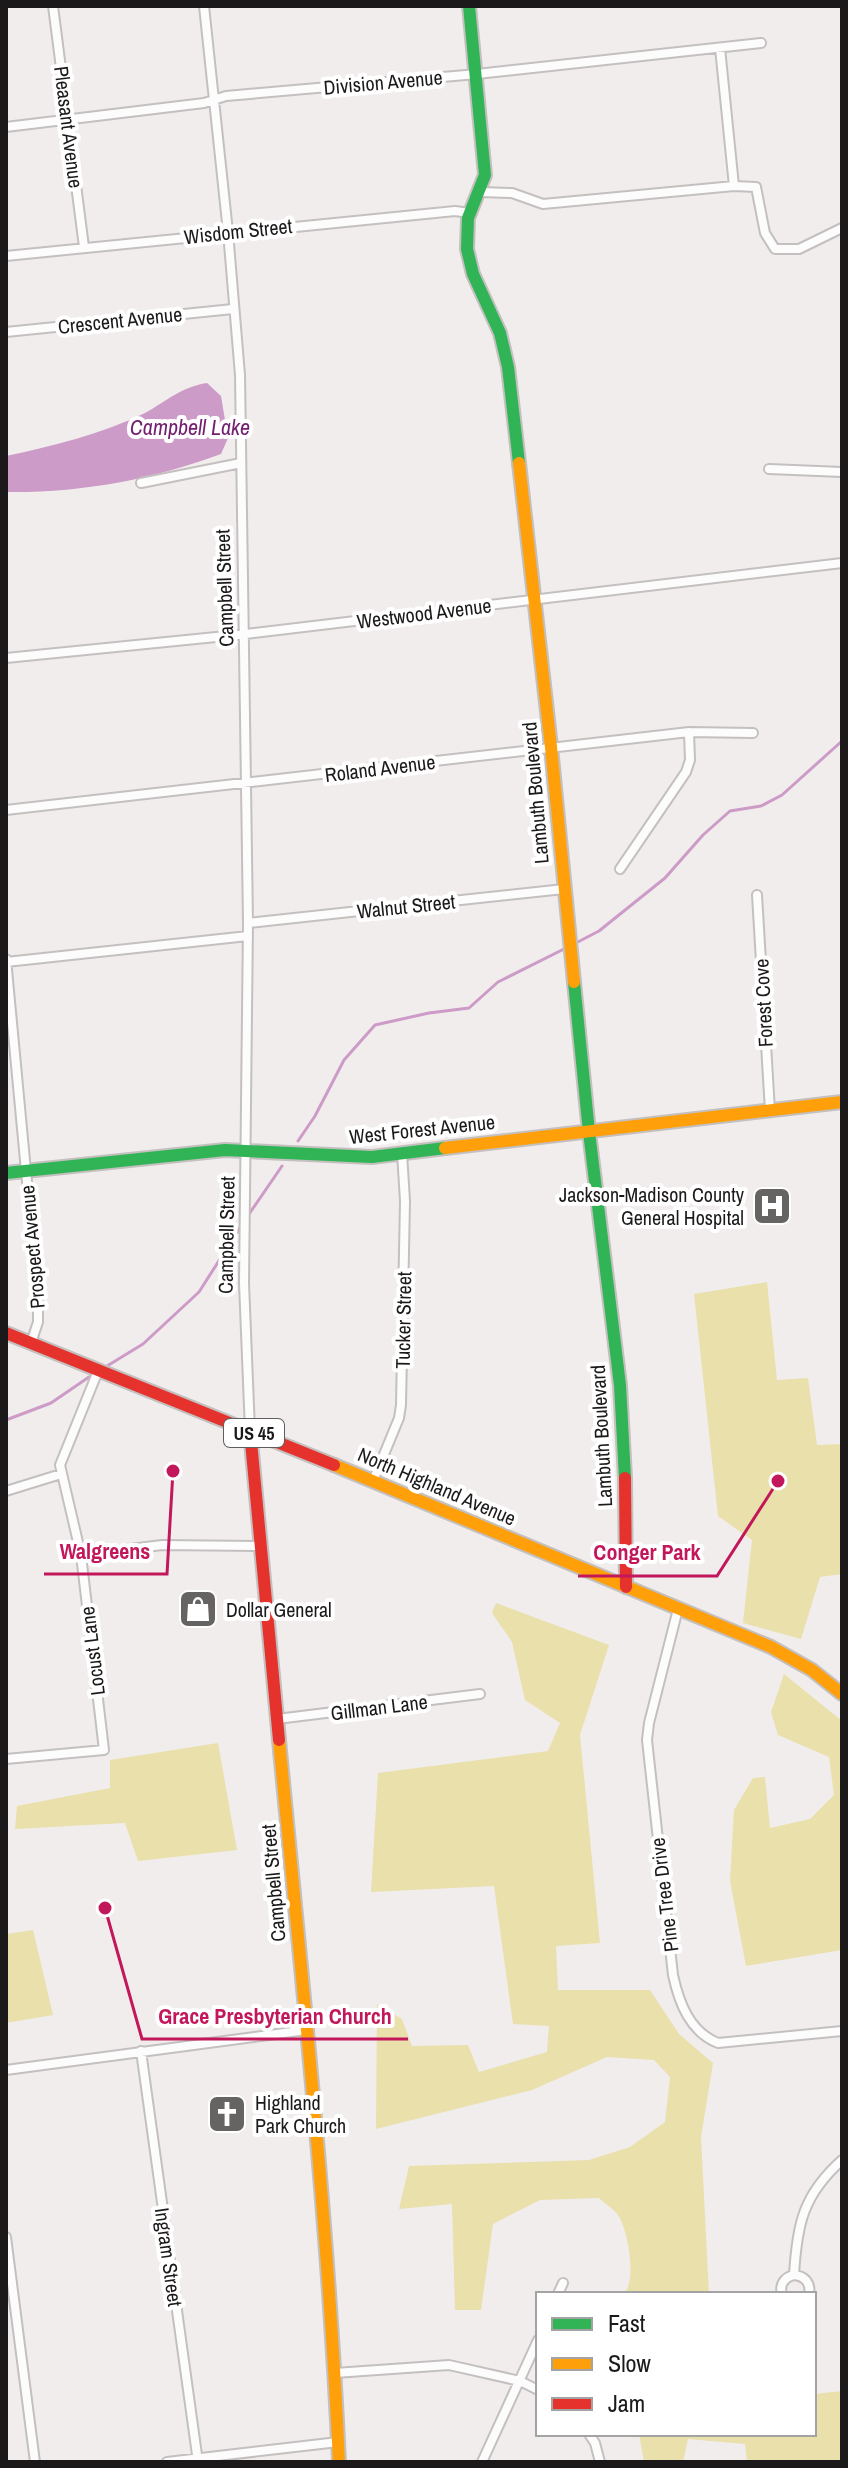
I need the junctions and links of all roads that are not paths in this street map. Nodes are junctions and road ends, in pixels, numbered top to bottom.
1 (53, 6) edge
2 (204, 6) edge
3 (469, 6) edge
4 (761, 43) dead end
5 (720, 48) junction
6 (477, 74) junction
7 (215, 99) junction
8 (69, 120) junction
9 (6, 127) edge
10 (734, 186) junction
11 (479, 192) junction
12 (470, 213) junction
13 (842, 228) edge
14 (228, 232) junction
15 (84, 247) junction
16 (6, 256) edge
17 (233, 309) junction
18 (6, 332) edge
19 (241, 463) junction
20 (769, 469) dead end
21 (842, 472) edge
22 (141, 483) dead end
23 (842, 563) edge
24 (535, 600) junction
25 (246, 634) junction
26 (6, 658) edge
27 (689, 732) junction
28 (753, 733) dead end
29 (551, 747) junction
30 (247, 784) junction
31 (6, 810) edge
32 (620, 869) dead end
33 (564, 889) junction
34 (757, 895) dead end
35 (248, 923) junction
36 (248, 936) junction
37 (6, 961) edge
38 (842, 1102) edge
39 (770, 1111) junction
40 (589, 1132) junction
41 (247, 1150) junction
42 (402, 1153) junction
43 (25, 1171) junction
44 (6, 1173) edge
45 (6, 1333) edge
46 (31, 1343) junction
47 (102, 1372) junction
48 (250, 1431) junction
49 (61, 1474) junction
50 (373, 1481) junction
51 (6, 1491) edge
52 (259, 1546) junction
53 (81, 1555) junction
54 (626, 1587) junction
55 (678, 1609) junction
56 (480, 1694) dead end
57 (842, 1694) edge
58 (277, 1719) junction
59 (6, 1759) edge
60 (307, 2030) junction
61 (842, 2031) edge
62 (141, 2051) junction
63 (6, 2070) edge
64 (842, 2160) edge
65 (6, 2237) edge
66 (794, 2275) junction
67 (563, 2283) dead end
68 (559, 2292) edge
69 (782, 2292) edge
70 (809, 2292) edge
71 (536, 2345) edge
72 (335, 2373) junction
73 (520, 2381) junction
74 (536, 2389) edge
75 (590, 2436) edge
76 (338, 2442) junction
77 (198, 2461) edge
78 (35, 2462) edge
79 (167, 2462) edge
80 (339, 2462) edge
81 (482, 2462) edge
82 (600, 2462) edge

1 - 8 street, Pleasant Avenue
2 - 7 street, Campbell Street
3 - 6 main road, Lambuth Boulevard
4 - 5 street, Division Avenue
5 - 6 street, Division Avenue
5 - 10 street
6 - 7 street, Division Avenue
6 - 11 main road, Lambuth Boulevard
7 - 8 street, Division Avenue
7 - 14 street, Campbell Street
8 - 9 street, Division Avenue
8 - 15 street, Pleasant Avenue
10 - 11 street
10 - 13 street
11 - 12 main road, Lambuth Boulevard
12 - 14 street, Wisdom Street
12 - 24 main road, Lambuth Boulevard
14 - 15 street, Wisdom Street
14 - 17 street, Campbell Street
15 - 16 street, Wisdom Street
17 - 18 street, Crescent Avenue
17 - 19 street, Campbell Street
19 - 22 street
19 - 25 street, Campbell Street
20 - 21 street
23 - 24 street, Westwood Avenue
24 - 25 street, Westwood Avenue
24 - 29 main road, Lambuth Boulevard
25 - 26 street, Westwood Avenue
25 - 30 street, Campbell Street
27 - 28 street, Roland Avenue
27 - 29 street, Roland Avenue
27 - 32 street
29 - 30 street, Roland Avenue
29 - 33 main road, Lambuth Boulevard
30 - 31 street, Roland Avenue
30 - 35 street, Campbell Street
33 - 35 street, Walnut Street
33 - 40 main road, Lambuth Boulevard
34 - 39 street, Forest Cove
35 - 36 street, Campbell Street
36 - 37 street
36 - 41 street, Campbell Street
37 - 43 street, Prospect Avenue
38 - 39 main road, West Forest Avenue
39 - 40 main road, West Forest Avenue
40 - 42 main road, West Forest Avenue
40 - 54 main road, Lambuth Boulevard
41 - 42 main road, West Forest Avenue
41 - 43 main road, West Forest Avenue
41 - 48 street, Campbell Street
42 - 50 street, Tucker Street
43 - 44 main road, West Forest Avenue
43 - 46 street, Prospect Avenue
45 - 46 main road, North Highland Avenue / US 45
46 - 47 main road, North Highland Avenue / US 45
47 - 48 main road, North Highland Avenue / US 45
47 - 49 street, Locust Lane
48 - 50 main road, North Highland Avenue / US 45
48 - 52 main road, Campbell Street
49 - 51 street
49 - 53 street, Locust Lane
50 - 54 main road, North Highland Avenue / US 45
52 - 53 street
52 - 58 main road, Campbell Street
53 - 59 street, Locust Lane
54 - 55 main road, North Highland Avenue / US 45
55 - 57 main road, North Highland Avenue / US 45
55 - 61 street, Pine Tree Drive
56 - 58 street, Gillman Lane
58 - 60 main road, Campbell Street
60 - 62 street
60 - 72 main road, Campbell Street
62 - 63 street
62 - 77 street, Ingram Street
64 - 66 street
65 - 78 street
66 - 69 street
66 - 70 street
67 - 68 street
71 - 73 street
72 - 73 street
72 - 76 main road, Campbell Street
73 - 74 street
73 - 81 street
75 - 82 street
76 - 77 street
76 - 80 main road, Campbell Street
77 - 79 street

